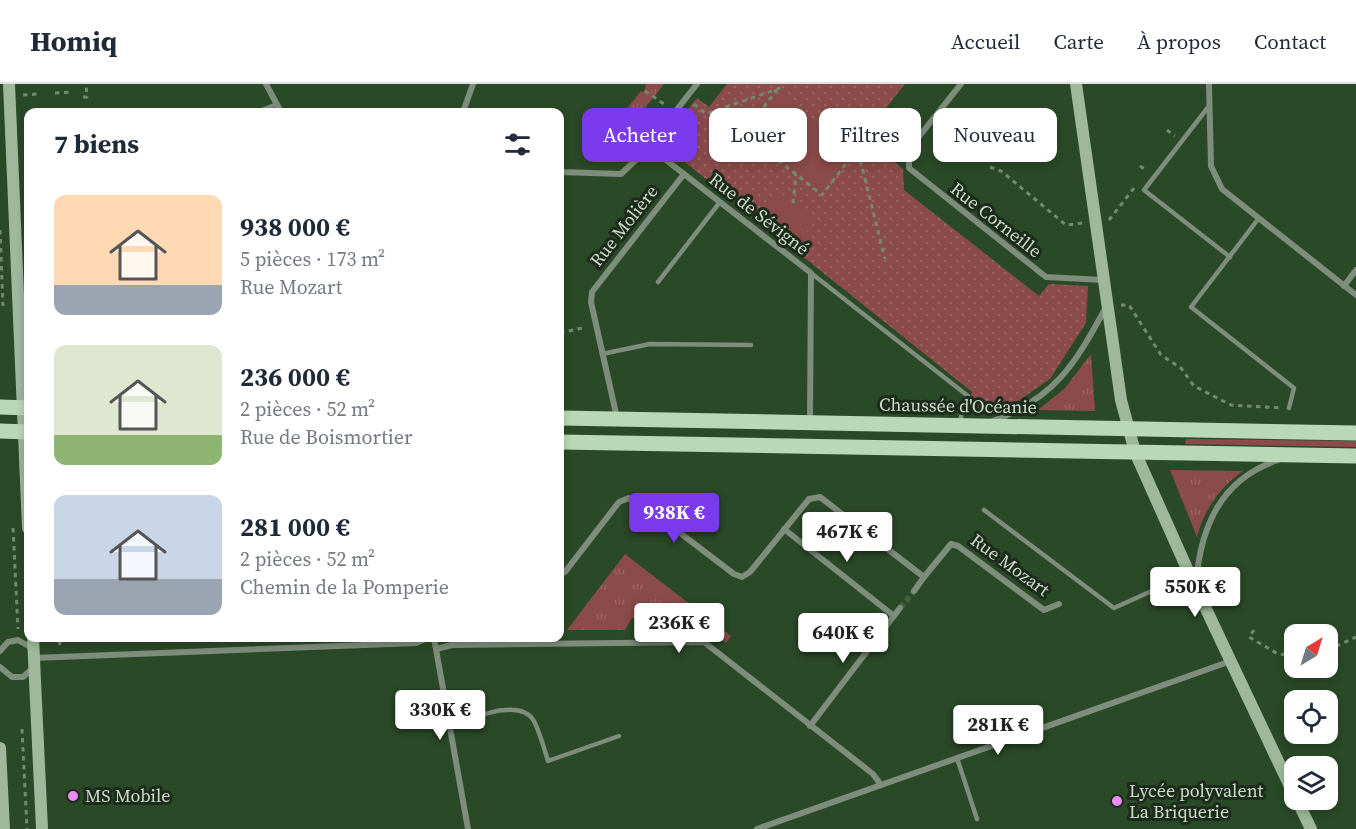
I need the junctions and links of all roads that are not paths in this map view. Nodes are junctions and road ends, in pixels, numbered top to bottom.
1 (9, 84) edge
2 (266, 84) edge
3 (473, 84) edge
4 (697, 84) edge
5 (961, 84) edge
6 (1076, 84) edge
7 (1209, 84) edge
8 (277, 104) junction
9 (1209, 106) junction
10 (267, 108) edge
11 (279, 108) edge
12 (464, 108) edge
13 (678, 108) edge
14 (633, 162) edge
15 (669, 162) edge
16 (564, 172) edge
17 (684, 174) junction
18 (720, 202) junction
19 (1259, 218) junction
20 (1230, 257) junction
21 (1356, 270) edge
22 (811, 273) junction
23 (1103, 280) junction
24 (658, 282) dead end
25 (1344, 286) junction
26 (1356, 295) edge
27 (1113, 306) junction
28 (751, 345) dead end
29 (603, 354) junction
30 (24, 370) edge
31 (0, 407) edge
32 (24, 408) edge
33 (1289, 408) road end
34 (564, 418) edge
35 (617, 420) junction
36 (810, 423) junction
37 (958, 426) junction
38 (977, 426) junction
39 (1128, 429) junction
40 (0, 431) edge
41 (24, 432) edge
42 (1356, 433) edge
43 (564, 442) edge
44 (1135, 452) junction
45 (1293, 455) junction
46 (1356, 456) edge
47 (984, 510) dead end
48 (784, 529) junction
49 (564, 572) edge
50 (924, 578) junction
51 (1196, 586) junction
52 (1154, 590) dead end
53 (914, 591) tunnel mouth
54 (1059, 604) dead end
55 (900, 608) tunnel mouth
56 (894, 616) junction
57 (33, 642) edge
58 (418, 642) edge
59 (435, 642) edge
60 (436, 649) junction
61 (0, 651) edge
62 (34, 658) junction
63 (1231, 661) junction
64 (0, 667) edge
65 (450, 726) junction
66 (810, 726) junction
67 (619, 736) dead end
68 (0, 748) edge
69 (957, 758) junction
70 (1284, 774) edge
71 (881, 785) junction
72 (1302, 810) edge
73 (977, 819) dead end
74 (4, 829) edge
75 (42, 829) edge
76 (468, 829) edge
77 (757, 829) edge
78 (1311, 829) edge

1 - 30 street
2 - 8 street
3 - 12 street
4 - 13 street
5 - 23 street, Rue Corneille
6 - 23 street
7 - 9 street
8 - 10 lane
8 - 11 street
9 - 19 street
9 - 20 lane
14 - 16 street
15 - 17 street
17 - 18 street, Rue de Sévigné
17 - 29 street, Rue Molière
18 - 22 street, Rue de Sévigné
18 - 24 lane
19 - 20 lane
19 - 25 street
20 - 33 lane
21 - 25 street
22 - 36 street, Rue de Sévigné
22 - 37 lane
23 - 27 street
25 - 26 street
27 - 38 street
27 - 39 street
28 - 29 lane
29 - 35 street, Rue Molière
31 - 32 main road
34 - 35 main road, Chaussée d'Océanie
35 - 36 main road, Chaussée d'Océanie
36 - 37 main road, Chaussée d'Océanie
37 - 38 main road, Chaussée d'Océanie
38 - 39 main road, Chaussée d'Océanie
39 - 42 main road, Chaussée d'Océanie
39 - 44 street
40 - 41 main road
43 - 44 main road
44 - 45 main road
44 - 51 street
45 - 46 main road
45 - 51 street
47 - 52 lane
48 - 49 street
48 - 50 street
48 - 56 street
50 - 53 street
50 - 54 street, Rue Mozart
51 - 63 street
55 - 56 street
56 - 66 street
57 - 62 street
58 - 62 street
59 - 60 street
60 - 65 street
60 - 66 street
61 - 62 street
62 - 64 street
62 - 75 street
63 - 69 street
63 - 70 street
65 - 67 lane
65 - 76 street
66 - 71 street
68 - 74 street
69 - 71 street
69 - 73 lane
71 - 77 street
72 - 78 street

